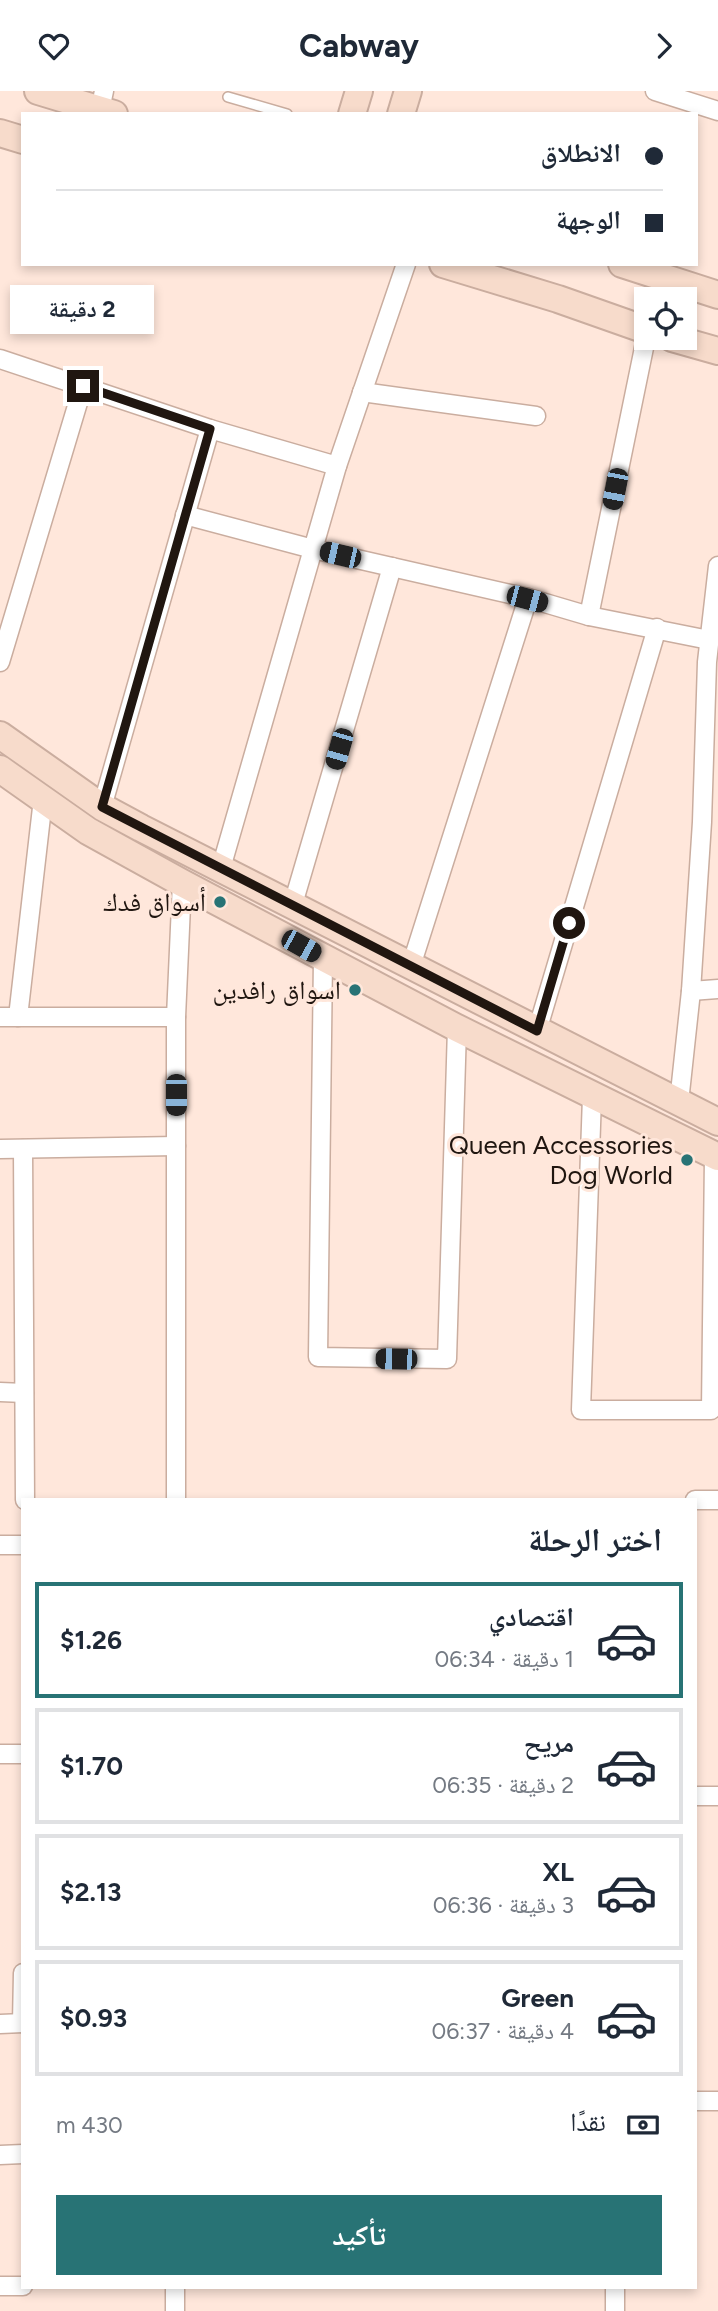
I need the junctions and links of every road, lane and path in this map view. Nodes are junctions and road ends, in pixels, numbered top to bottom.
1 (38, 91) edge
2 (359, 91) edge
3 (408, 91) edge
4 (655, 91) edge
5 (228, 97) dead end
6 (106, 105) edge
7 (718, 111) edge
8 (279, 112) edge
9 (353, 112) edge
10 (402, 112) edge
11 (0, 133) edge
12 (21, 139) edge
13 (405, 266) edge
14 (450, 266) edge
15 (628, 266) edge
16 (718, 295) edge
17 (634, 326) edge
18 (697, 345) edge
19 (644, 350) edge
20 (718, 351) edge
21 (0, 359) edge
22 (83, 386) junction
23 (362, 392) junction
24 (536, 416) dead end
25 (210, 429) junction
26 (337, 466) junction
27 (185, 515) junction
28 (313, 549) junction
29 (718, 566) edge
30 (392, 567) junction
31 (527, 599) junction
32 (589, 615) junction
33 (657, 628) junction
34 (709, 640) junction
35 (0, 662) edge
36 (713, 662) edge
37 (0, 735) edge
38 (0, 769) edge
39 (43, 799) junction
40 (102, 807) junction
41 (710, 822) edge
42 (221, 868) junction
43 (181, 883) junction
44 (293, 904) junction
45 (323, 958) junction
46 (411, 966) junction
47 (718, 989) edge
48 (691, 991) junction
49 (9, 1017) edge
50 (176, 1017) junction
51 (457, 1028) junction
52 (548, 1037) junction
53 (545, 1072) junction
54 (592, 1097) junction
55 (679, 1102) junction
56 (718, 1122) edge
57 (176, 1146) junction
58 (0, 1149) edge
59 (23, 1149) junction
60 (716, 1157) edge
61 (0, 1392) edge
62 (24, 1393) junction
63 (25, 1498) edge
64 (176, 1498) edge
65 (697, 1500) edge
66 (718, 1500) edge
67 (0, 1545) edge
68 (21, 1545) edge
69 (0, 1754) edge
70 (21, 1754) edge
71 (697, 1796) edge
72 (718, 1796) edge
73 (21, 2023) edge
74 (0, 2024) edge
75 (697, 2101) edge
76 (718, 2101) edge
77 (21, 2154) edge
78 (0, 2155) edge
79 (21, 2285) edge
80 (0, 2286) edge
81 (175, 2289) edge
82 (615, 2289) edge
83 (175, 2311) edge
84 (615, 2311) edge

1 - 6 main road
2 - 9 main road
3 - 10 main road
4 - 7 street
5 - 8 lane
11 - 12 main road
13 - 23 street
14 - 17 main road
15 - 16 main road
18 - 20 main road
19 - 32 street
21 - 22 street
22 - 25 street
22 - 35 street
23 - 24 street
23 - 26 street
25 - 26 street
25 - 27 street
26 - 28 street
27 - 28 street
27 - 40 street
28 - 30 street
28 - 42 street
29 - 34 street
30 - 31 street
30 - 44 street
31 - 32 street
31 - 46 street
32 - 33 street
33 - 34 street
33 - 52 street
34 - 36 street
36 - 41 street
37 - 40 main road
38 - 39 main road
39 - 43 main road
39 - 49 street
40 - 42 main road
41 - 48 street
42 - 44 main road
43 - 45 main road
43 - 50 street
44 - 46 main road
45 - 51 main road
45 - 51 street
46 - 52 main road
47 - 48 street
48 - 55 street
49 - 50 street
50 - 57 street
51 - 53 main road
52 - 53 main road
52 - 55 main road
53 - 54 main road
54 - 60 main road
54 - 60 street
55 - 56 main road
57 - 59 street
57 - 64 street
58 - 59 street
59 - 62 street
61 - 62 street
62 - 63 street
65 - 66 street
67 - 68 street
69 - 70 street
71 - 72 street
73 - 74 street
75 - 76 street
77 - 78 street
79 - 80 street
81 - 83 street
82 - 84 street

